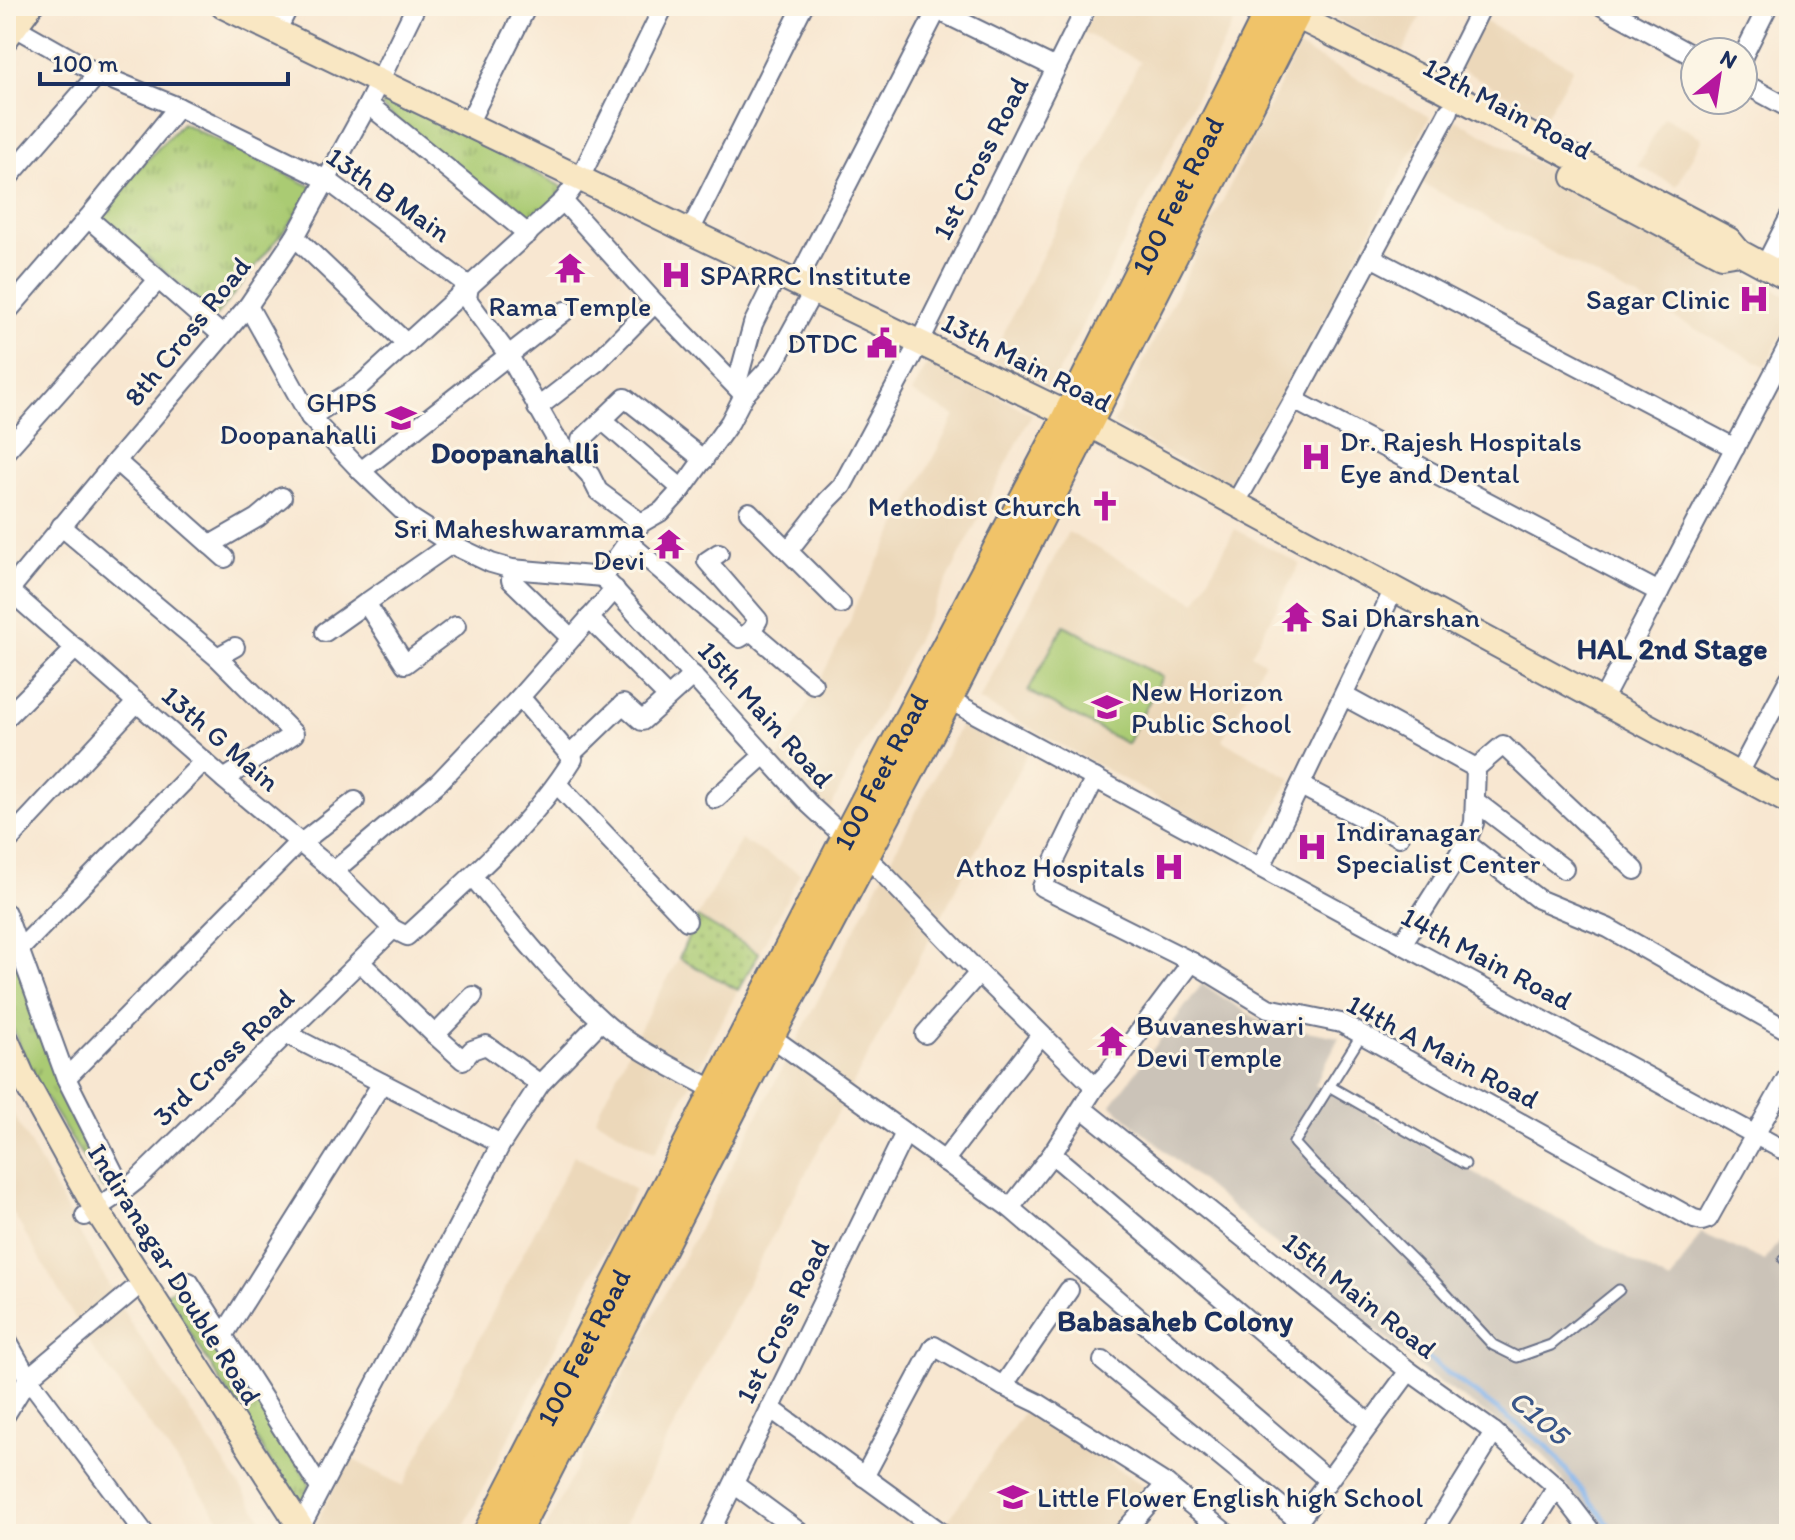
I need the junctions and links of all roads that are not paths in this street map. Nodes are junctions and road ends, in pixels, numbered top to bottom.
1 (30, 6) edge
2 (223, 6) edge
3 (289, 6) edge
4 (416, 6) edge
5 (527, 6) edge
6 (664, 6) edge
7 (803, 6) edge
8 (1087, 6) edge
9 (1482, 6) edge
10 (1602, 6) edge
11 (1768, 6) edge
12 (933, 8) edge
13 (1279, 11) edge
14 (1629, 12) edge
15 (10, 32) edge
16 (276, 32) junction
17 (1753, 36) edge
18 (1679, 46) edge
19 (1056, 68) junction
20 (98, 74) junction
21 (379, 81) junction
22 (1759, 92) edge
23 (1445, 100) junction
24 (368, 104) junction
25 (178, 107) junction
26 (1789, 108) edge
27 (468, 124) junction
28 (580, 178) junction
29 (6, 180) edge
30 (327, 180) junction
31 (563, 201) junction
32 (88, 218) junction
33 (1789, 218) edge
34 (690, 231) junction
35 (528, 234) junction
36 (295, 237) junction
37 (1371, 257) junction
38 (1765, 265) junction
39 (1789, 279) edge
40 (158, 280) junction
41 (796, 282) junction
42 (469, 286) junction
43 (655, 303) junction
44 (248, 306) junction
45 (565, 311) dead end
46 (6, 313) edge
47 (222, 335) junction
48 (920, 341) junction
49 (407, 344) junction
50 (1789, 344) edge
51 (509, 356) junction
52 (744, 395) junction
53 (1294, 400) junction
54 (537, 408) junction
55 (310, 417) junction
56 (1078, 419) junction
57 (602, 420) junction
58 (1735, 448) junction
59 (6, 451) edge
60 (704, 460) junction
61 (116, 461) junction
62 (578, 463) junction
63 (361, 471) junction
64 (682, 489) junction
65 (282, 497) dead end
66 (1235, 504) junction
67 (749, 512) dead end
68 (641, 523) junction
69 (61, 526) junction
70 (628, 542) junction
71 (451, 544) junction
72 (210, 545) junction
73 (788, 551) junction
74 (719, 553) dead end
75 (225, 558) dead end
76 (512, 569) junction
77 (609, 583) junction
78 (1394, 589) junction
79 (8, 592) edge
80 (1659, 592) junction
81 (366, 603) junction
82 (841, 604) dead end
83 (589, 618) junction
84 (456, 626) dead end
85 (751, 631) junction
86 (325, 632) dead end
87 (571, 638) junction
88 (235, 647) dead end
89 (76, 648) junction
90 (217, 657) junction
91 (693, 675) junction
92 (1789, 679) edge
93 (813, 684) dead end
94 (1344, 696) junction
95 (520, 697) junction
96 (668, 697) junction
97 (948, 699) junction
98 (1602, 701) junction
99 (137, 702) junction
100 (6, 718) edge
101 (570, 755) junction
102 (764, 755) junction
103 (204, 761) junction
104 (1476, 768) junction
105 (1738, 775) junction
106 (1095, 778) junction
107 (224, 779) junction
108 (557, 784) junction
109 (1301, 786) junction
110 (715, 799) dead end
111 (355, 801) dead end
112 (1475, 801) junction
113 (1789, 802) edge
114 (1399, 837) dead end
115 (6, 843) edge
116 (300, 843) junction
117 (1466, 843) junction
118 (854, 848) junction
119 (1261, 867) junction
120 (1564, 869) dead end
121 (1635, 870) dead end
122 (334, 871) junction
123 (472, 876) junction
124 (6, 913) edge
125 (687, 921) dead end
126 (393, 929) junction
127 (1402, 944) junction
128 (19, 950) junction
129 (360, 962) junction
130 (1192, 962) junction
131 (979, 973) junction
132 (473, 996) dead end
133 (601, 1021) junction
134 (1789, 1031) edge
135 (287, 1034) junction
136 (925, 1034) dead end
137 (1362, 1034) junction
138 (435, 1035) junction
139 (1041, 1035) junction
140 (770, 1036) junction
141 (6, 1039) edge
142 (1789, 1074) edge
143 (6, 1075) edge
144 (66, 1078) junction
145 (382, 1083) junction
146 (540, 1084) junction
147 (1329, 1086) junction
148 (1095, 1087) junction
149 (716, 1091) junction
150 (1083, 1109) junction
151 (905, 1133) junction
152 (1755, 1135) junction
153 (501, 1144) junction
154 (1789, 1153) edge
155 (1052, 1154) junction
156 (944, 1161) junction
157 (1465, 1164) dead end
158 (123, 1191) junction
159 (1010, 1208) junction
160 (90, 1213) junction
161 (189, 1282) dead end
162 (1069, 1290) dead end
163 (1619, 1290) dead end
164 (132, 1291) junction
165 (223, 1336) junction
166 (6, 1339) edge
167 (1103, 1361) dead end
168 (1409, 1371) junction
169 (28, 1378) junction
170 (1003, 1386) junction
171 (770, 1408) junction
172 (6, 1414) edge
173 (1370, 1424) junction
174 (1494, 1432) junction
175 (864, 1477) junction
176 (1328, 1480) junction
177 (734, 1484) junction
178 (1166, 1484) junction
179 (1557, 1487) junction
180 (320, 1488) junction
181 (1294, 1527) edge
182 (297, 1532) edge
183 (145, 1534) edge
184 (487, 1534) edge
185 (515, 1534) edge
186 (709, 1534) edge
187 (802, 1534) edge
188 (943, 1534) edge
189 (1122, 1534) edge
190 (1227, 1534) edge
191 (1431, 1534) edge
192 (1527, 1534) edge
193 (1593, 1534) edge

1 - 15 street
2 - 16 street, 13th Main Road
3 - 16 street
4 - 21 street, 8th Cross Road
5 - 27 street
6 - 28 street
7 - 34 street
8 - 19 street, 1st Cross Road
9 - 23 street
10 - 14 street
11 - 17 street
12 - 19 street
12 - 41 street
13 - 23 street, 12th Main Road
13 - 56 main road, 100 Feet Road
14 - 18 street
15 - 20 street, 13th B Main
16 - 21 street, 13th Main Road
19 - 48 street, 1st Cross Road
20 - 25 street, 13th B Main
20 - 29 street
21 - 24 street, 8th Cross Road
21 - 27 street, 13th Main Road
22 - 26 street
23 - 37 street
23 - 38 street, 12th Main Road
24 - 30 street, 8th Cross Road
24 - 35 street
25 - 30 street, 13th B Main
25 - 32 street
27 - 28 street, 13th Main Road
28 - 31 street
28 - 34 street, 13th Main Road
30 - 36 street, 8th Cross Road
30 - 42 street, 13th B Main
31 - 35 street
31 - 43 street
32 - 40 street
32 - 46 street
33 - 38 street
34 - 41 street, 13th Main Road
35 - 42 street
36 - 44 street, 8th Cross Road
36 - 49 street
37 - 53 street
37 - 58 street
38 - 39 street, 12th Main Road
40 - 47 street
40 - 59 street
41 - 48 street, 13th Main Road
41 - 52 street
41 - 52 street
42 - 49 street
42 - 51 street
43 - 52 street
43 - 54 street
44 - 47 street, 8th Cross Road
44 - 55 street
45 - 51 street
47 - 61 street, 8th Cross Road
48 - 56 street, 13th Main Road
48 - 73 street, 1st Cross Road
49 - 55 street
50 - 58 street
51 - 54 street
51 - 63 street
52 - 60 street
53 - 66 street
53 - 80 street
54 - 62 street
55 - 63 street
56 - 66 street, 13th Main Road
56 - 97 main road, 100 Feet Road
56 - 118 main road, 100 Feet Road
57 - 60 street
57 - 62 street
57 - 64 street
58 - 80 street
60 - 64 street
61 - 69 street, 8th Cross Road
61 - 72 street
62 - 68 street
63 - 71 street
64 - 68 street
65 - 72 street
66 - 78 street, 13th Main Road
67 - 73 street
68 - 70 street
69 - 79 street, 8th Cross Road
69 - 90 street
70 - 77 street
70 - 85 street
71 - 76 street
71 - 81 street
72 - 75 street
73 - 82 street
74 - 85 street
76 - 77 street
76 - 87 street
77 - 83 street
77 - 91 street, 15th Main Road
78 - 94 street
78 - 98 street, 13th Main Road
79 - 89 street, 13th G Main
80 - 98 street
81 - 84 street
81 - 86 street
83 - 87 street
83 - 96 street
85 - 93 street
87 - 95 street
88 - 90 street
89 - 99 street, 13th G Main
89 - 100 street
90 - 107 street
91 - 96 street
91 - 102 street, 15th Main Road
92 - 105 street
94 - 104 street
94 - 109 street
95 - 101 street
95 - 122 street
96 - 101 street
97 - 106 street, 14th Main Road
97 - 118 main road, 100 Feet Road
98 - 105 street, 13th Main Road
99 - 103 street, 13th G Main
99 - 115 street
101 - 108 street
102 - 110 street
102 - 118 street, 15th Main Road
103 - 107 street, 13th G Main
103 - 128 street
104 - 112 street
104 - 121 street
105 - 113 street, 13th Main Road
106 - 119 street, 14th Main Road
106 - 130 street, 14th A Main Road
107 - 116 street, 13th G Main
108 - 123 street
108 - 125 street
109 - 114 street
109 - 119 street
111 - 116 street
112 - 117 street
112 - 120 street
116 - 122 street, 13th G Main
116 - 144 street
117 - 127 street
117 - 134 street
118 - 131 street, 15th Main Road
118 - 140 main road, 100 Feet Road
118 - 149 main road, 100 Feet Road
119 - 127 street, 14th Main Road
122 - 126 street, 13th G Main
123 - 126 street
123 - 133 street
124 - 128 street
126 - 129 street, 3rd Cross Road
127 - 152 street, 14th Main Road
128 - 144 street
129 - 135 street, 3rd Cross Road
129 - 138 street
130 - 137 street, 14th A Main Road
130 - 148 street
131 - 136 street
131 - 139 street, 15th Main Road
132 - 138 street
133 - 146 street
133 - 149 street
135 - 145 street
135 - 158 street, 3rd Cross Road
137 - 147 lane
137 - 152 street, 14th A Main Road
138 - 146 street
139 - 148 street, 15th Main Road
139 - 156 street
140 - 151 street
140 - 185 main road, 100 Feet Road
141 - 160 street, Indiranagar Double Road
142 - 152 street
143 - 160 street, Indiranagar Double Road
144 - 158 street
145 - 153 street
145 - 165 street
146 - 153 street
147 - 157 lane
147 - 163 lane
148 - 150 street
149 - 184 main road, 100 Feet Road
150 - 155 street
150 - 168 street, 15th Main Road
151 - 156 street
151 - 171 street, 1st Cross Road
152 - 154 street, 14th Main Road
153 - 180 street
155 - 159 street
155 - 173 street
156 - 159 street
158 - 160 street, 3rd Cross Road
159 - 176 street
160 - 164 street, Indiranagar Double Road
160 - 182 street, Indiranagar Double Road
161 - 165 street
162 - 170 street
164 - 169 street
164 - 182 street, Indiranagar Double Road
165 - 180 street
166 - 169 street
167 - 181 street
168 - 173 street
168 - 174 street, 15th Main Road
169 - 172 street
169 - 183 street
170 - 175 street
170 - 178 street
171 - 175 street
171 - 177 street, 1st Cross Road
173 - 176 street
174 - 179 street, 15th Main Road
174 - 191 street
175 - 188 street
176 - 181 street
177 - 186 street, 1st Cross Road
177 - 187 street
178 - 189 street
178 - 190 street
179 - 192 street
179 - 193 street, 15th Main Road
180 - 182 street

